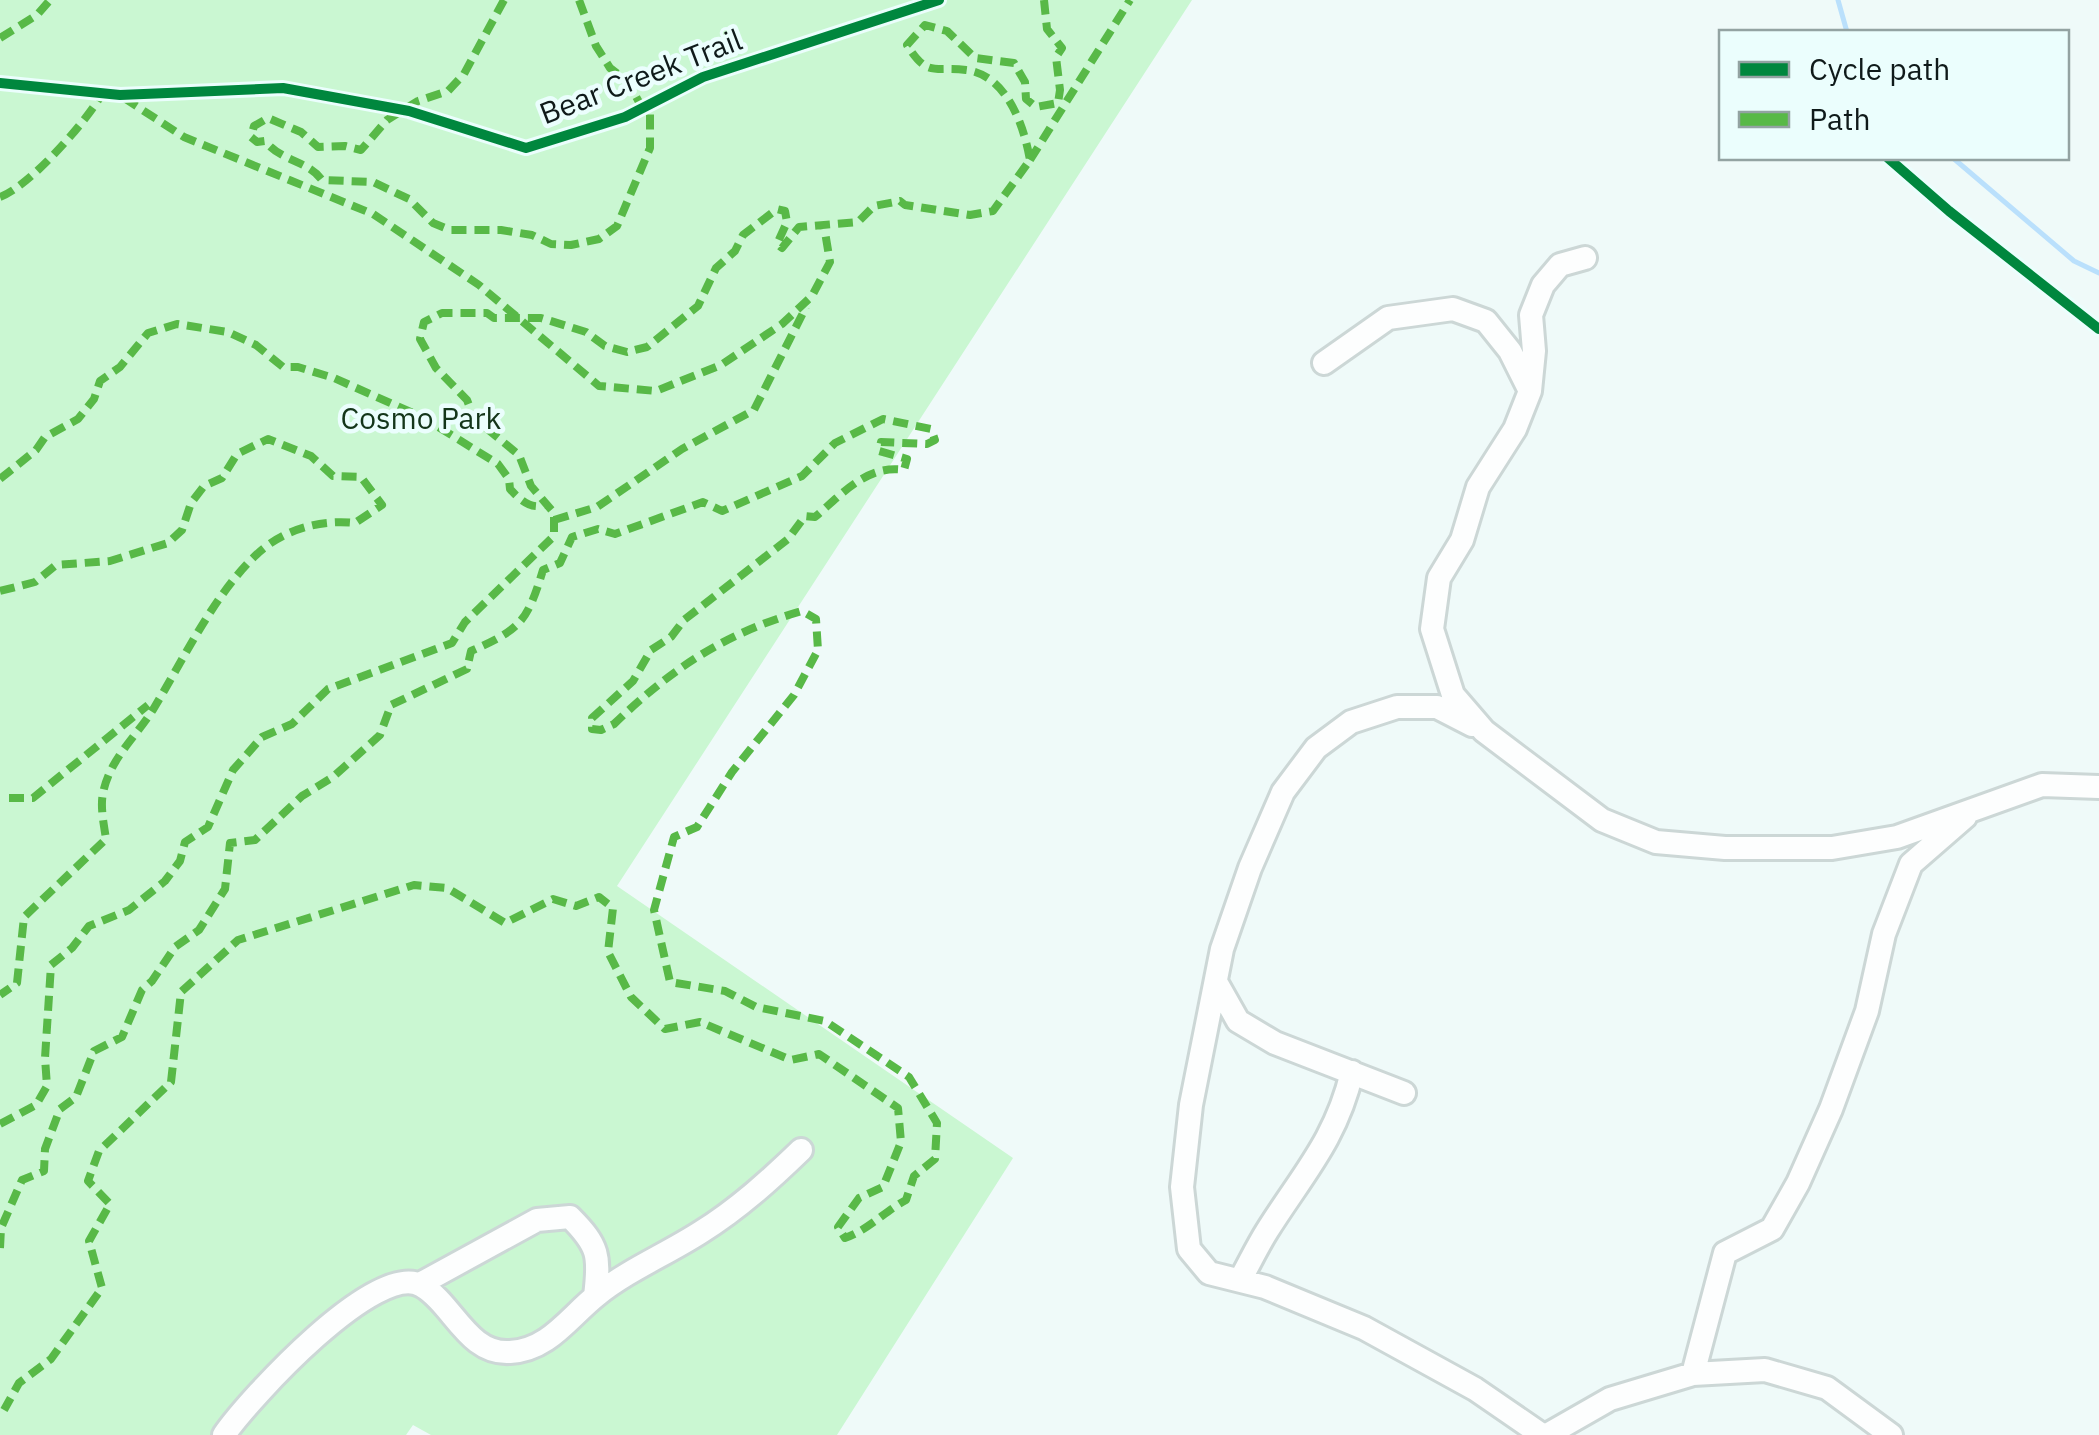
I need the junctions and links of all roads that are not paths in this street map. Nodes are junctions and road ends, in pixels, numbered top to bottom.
1 (1585, 258) dead end
2 (1324, 363) dead end
3 (1530, 391) junction
4 (1484, 731) junction
5 (2099, 787) edge
6 (1975, 808) junction
7 (1216, 982) junction
8 (1352, 1072) junction
9 (1404, 1093) dead end
10 (801, 1150) dead end
11 (1240, 1280) junction
12 (420, 1284) junction
13 (595, 1296) junction
14 (1694, 1374) junction
15 (224, 1435) edge
16 (1545, 1435) edge
17 (1890, 1435) edge

1 - 3 lane
2 - 3 lane
3 - 4 lane
4 - 6 lane
4 - 7 lane
5 - 6 lane
6 - 14 lane
7 - 8 lane
7 - 11 lane
8 - 9 lane
8 - 11 lane
10 - 13 lane
11 - 16 lane
12 - 13 lane
12 - 13 lane
12 - 15 lane
14 - 16 lane
14 - 17 lane

